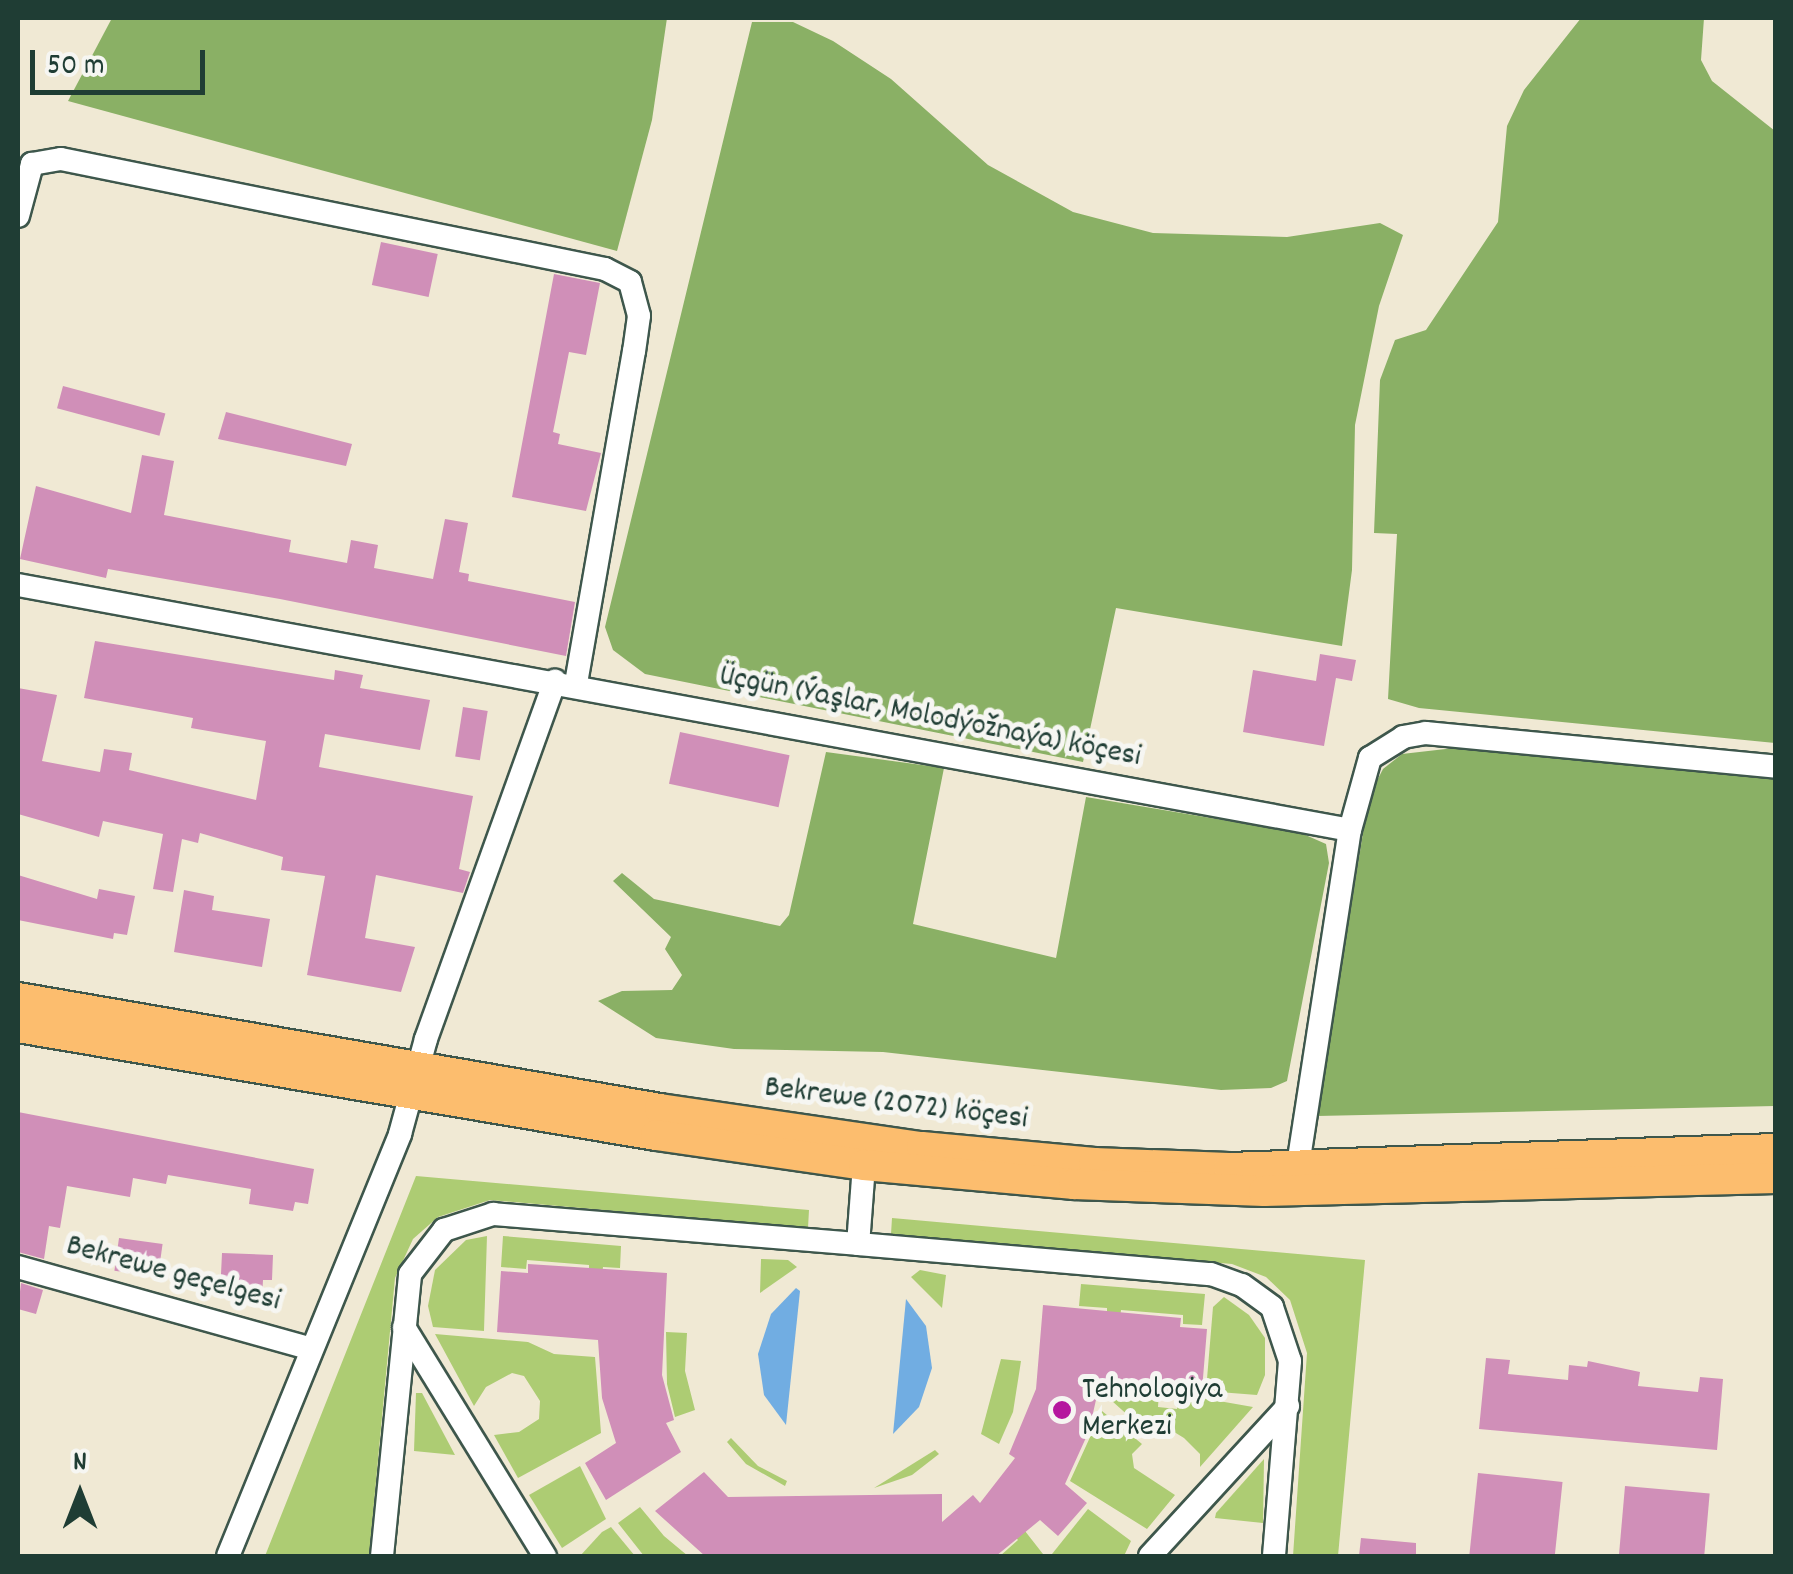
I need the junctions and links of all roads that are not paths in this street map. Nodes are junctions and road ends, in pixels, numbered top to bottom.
1 (18, 216) edge
2 (18, 585) edge
3 (566, 682) junction
4 (1776, 767) edge
5 (1350, 830) junction
6 (18, 998) edge
7 (18, 1027) edge
8 (415, 1082) junction
9 (1776, 1149) edge
10 (864, 1165) junction
11 (1298, 1165) junction
12 (1776, 1178) edge
13 (858, 1244) junction
14 (18, 1267) edge
15 (404, 1327) junction
16 (311, 1348) junction
17 (1288, 1406) junction
18 (228, 1556) edge
19 (382, 1556) edge
20 (545, 1556) edge
21 (1150, 1556) edge
22 (1274, 1556) edge

1 - 3 street
2 - 3 street, Üçgün (Ýaşlar, Molodýožnaýa) köçesi
3 - 5 street, Üçgün (Ýaşlar, Molodýožnaýa) köçesi
3 - 8 street
4 - 5 street
5 - 11 street
6 - 8 main road, Bekrewe (2072) köçesi
7 - 8 main road, Bekrewe (2072) köçesi
8 - 10 main road, Bekrewe (2072) köçesi
8 - 11 main road, Bekrewe (2072) köçesi
8 - 16 street
9 - 11 main road, Bekrewe (2072) köçesi
10 - 12 main road, Bekrewe (2072) köçesi
10 - 13 street
13 - 15 street
13 - 17 street
14 - 16 street, Bekrewe geçelgesi
15 - 19 street
15 - 20 street
16 - 18 street
17 - 21 street
17 - 22 street

